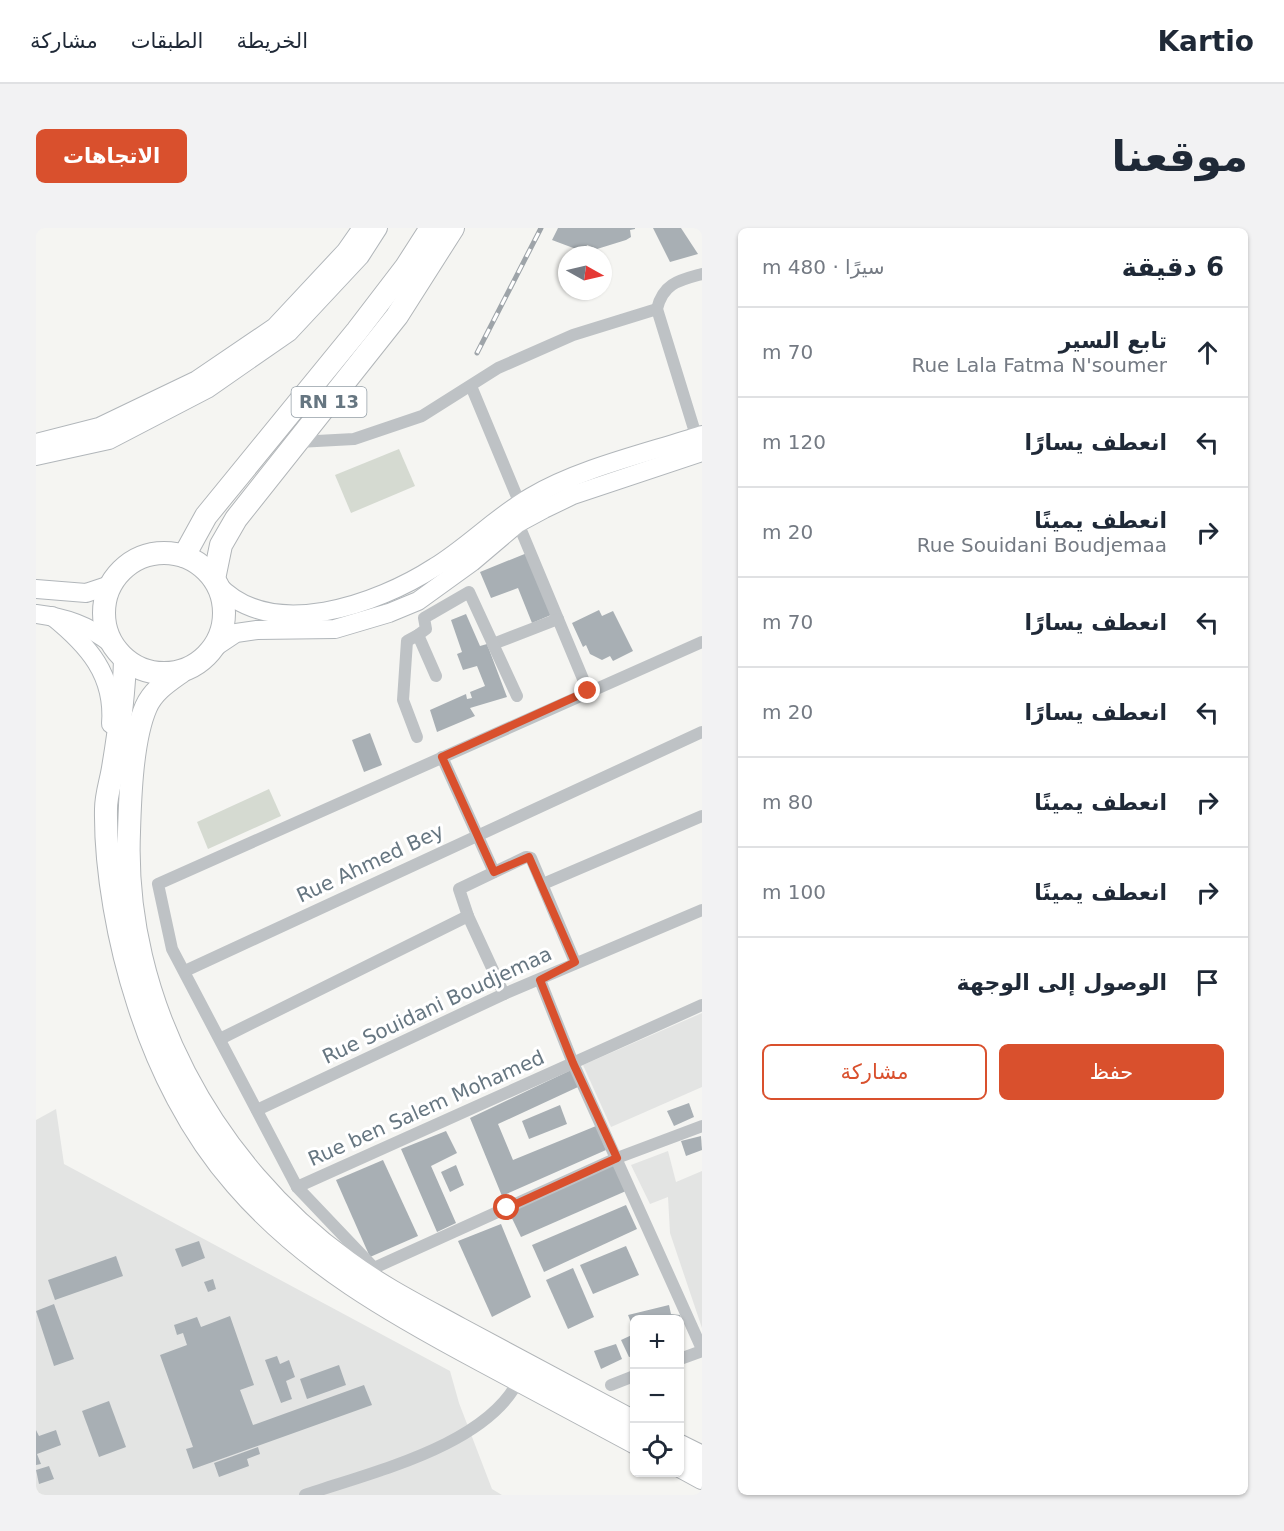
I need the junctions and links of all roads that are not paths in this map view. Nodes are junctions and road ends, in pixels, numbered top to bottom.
1 (362, 228) edge
2 (378, 228) edge
3 (431, 228) edge
4 (453, 228) edge
5 (702, 274) edge
6 (658, 303) junction
7 (471, 386) junction
8 (298, 442) junction
9 (36, 443) edge
10 (701, 447) edge
11 (36, 456) edge
12 (520, 504) junction
13 (518, 523) junction
14 (184, 556) junction
15 (465, 556) junction
16 (215, 581) junction
17 (110, 585) junction
18 (36, 589) edge
19 (44, 615) edge
20 (558, 619) junction
21 (418, 635) junction
22 (702, 642) edge
23 (494, 644) junction
24 (215, 647) junction
25 (118, 652) junction
26 (181, 672) junction
27 (436, 676) dead end
28 (588, 691) junction
29 (517, 696) dead end
30 (702, 732) edge
31 (417, 736) dead end
32 (442, 757) junction
33 (106, 807) junction
34 (702, 816) edge
35 (477, 835) junction
36 (494, 872) junction
37 (543, 884) junction
38 (702, 910) edge
39 (468, 916) junction
40 (575, 962) junction
41 (185, 971) junction
42 (540, 980) junction
43 (504, 994) junction
44 (702, 1005) edge
45 (220, 1039) junction
46 (573, 1063) junction
47 (257, 1110) junction
48 (702, 1126) edge
49 (617, 1158) junction
50 (297, 1187) junction
51 (702, 1350) edge
52 (684, 1357) edge
53 (522, 1372) junction
54 (630, 1378) edge
55 (611, 1385) dead end
56 (630, 1420) edge
57 (630, 1440) edge
58 (684, 1448) edge
59 (702, 1458) edge
60 (684, 1468) edge
61 (702, 1478) edge
62 (305, 1495) edge

1 - 9 main road
2 - 11 main road
3 - 14 highway, RN 13
4 - 8 highway, RN 13
5 - 6 street
6 - 7 street
6 - 10 street
7 - 8 street
7 - 12 street
8 - 16 highway, RN 13
10 - 12 main road
10 - 13 main road
12 - 15 main road
13 - 15 main road
13 - 20 street
14 - 16 highway
14 - 17 highway
15 - 16 main road
15 - 24 main road
16 - 24 highway
17 - 18 main road
17 - 25 highway
19 - 25 main road
19 - 33 main road
20 - 23 street
20 - 28 street
21 - 23 street
21 - 27 street
21 - 31 street
22 - 28 street
23 - 29 street
24 - 26 highway
25 - 26 highway
25 - 33 highway
26 - 53 highway
28 - 32 street
30 - 35 street, Rue Ahmed Bey
32 - 35 street
32 - 41 street
33 - 53 highway
34 - 37 street
35 - 36 street
35 - 41 street, Rue Ahmed Bey
36 - 37 street
36 - 39 street
37 - 40 street
38 - 40 street, Rue Souidani Boudjemaa
39 - 43 street
39 - 45 street
40 - 42 street, Rue Souidani Boudjemaa
41 - 45 street
42 - 43 street, Rue Souidani Boudjemaa
42 - 46 street
43 - 47 street, Rue Souidani Boudjemaa
44 - 46 street, Rue ben Salem Mohamed
45 - 47 street
46 - 49 street
46 - 50 street, Rue ben Salem Mohamed
47 - 50 street
48 - 49 street
49 - 50 street
49 - 51 street
51 - 52 street
53 - 56 highway
53 - 57 highway
53 - 62 street
54 - 55 street
58 - 59 highway
60 - 61 highway

